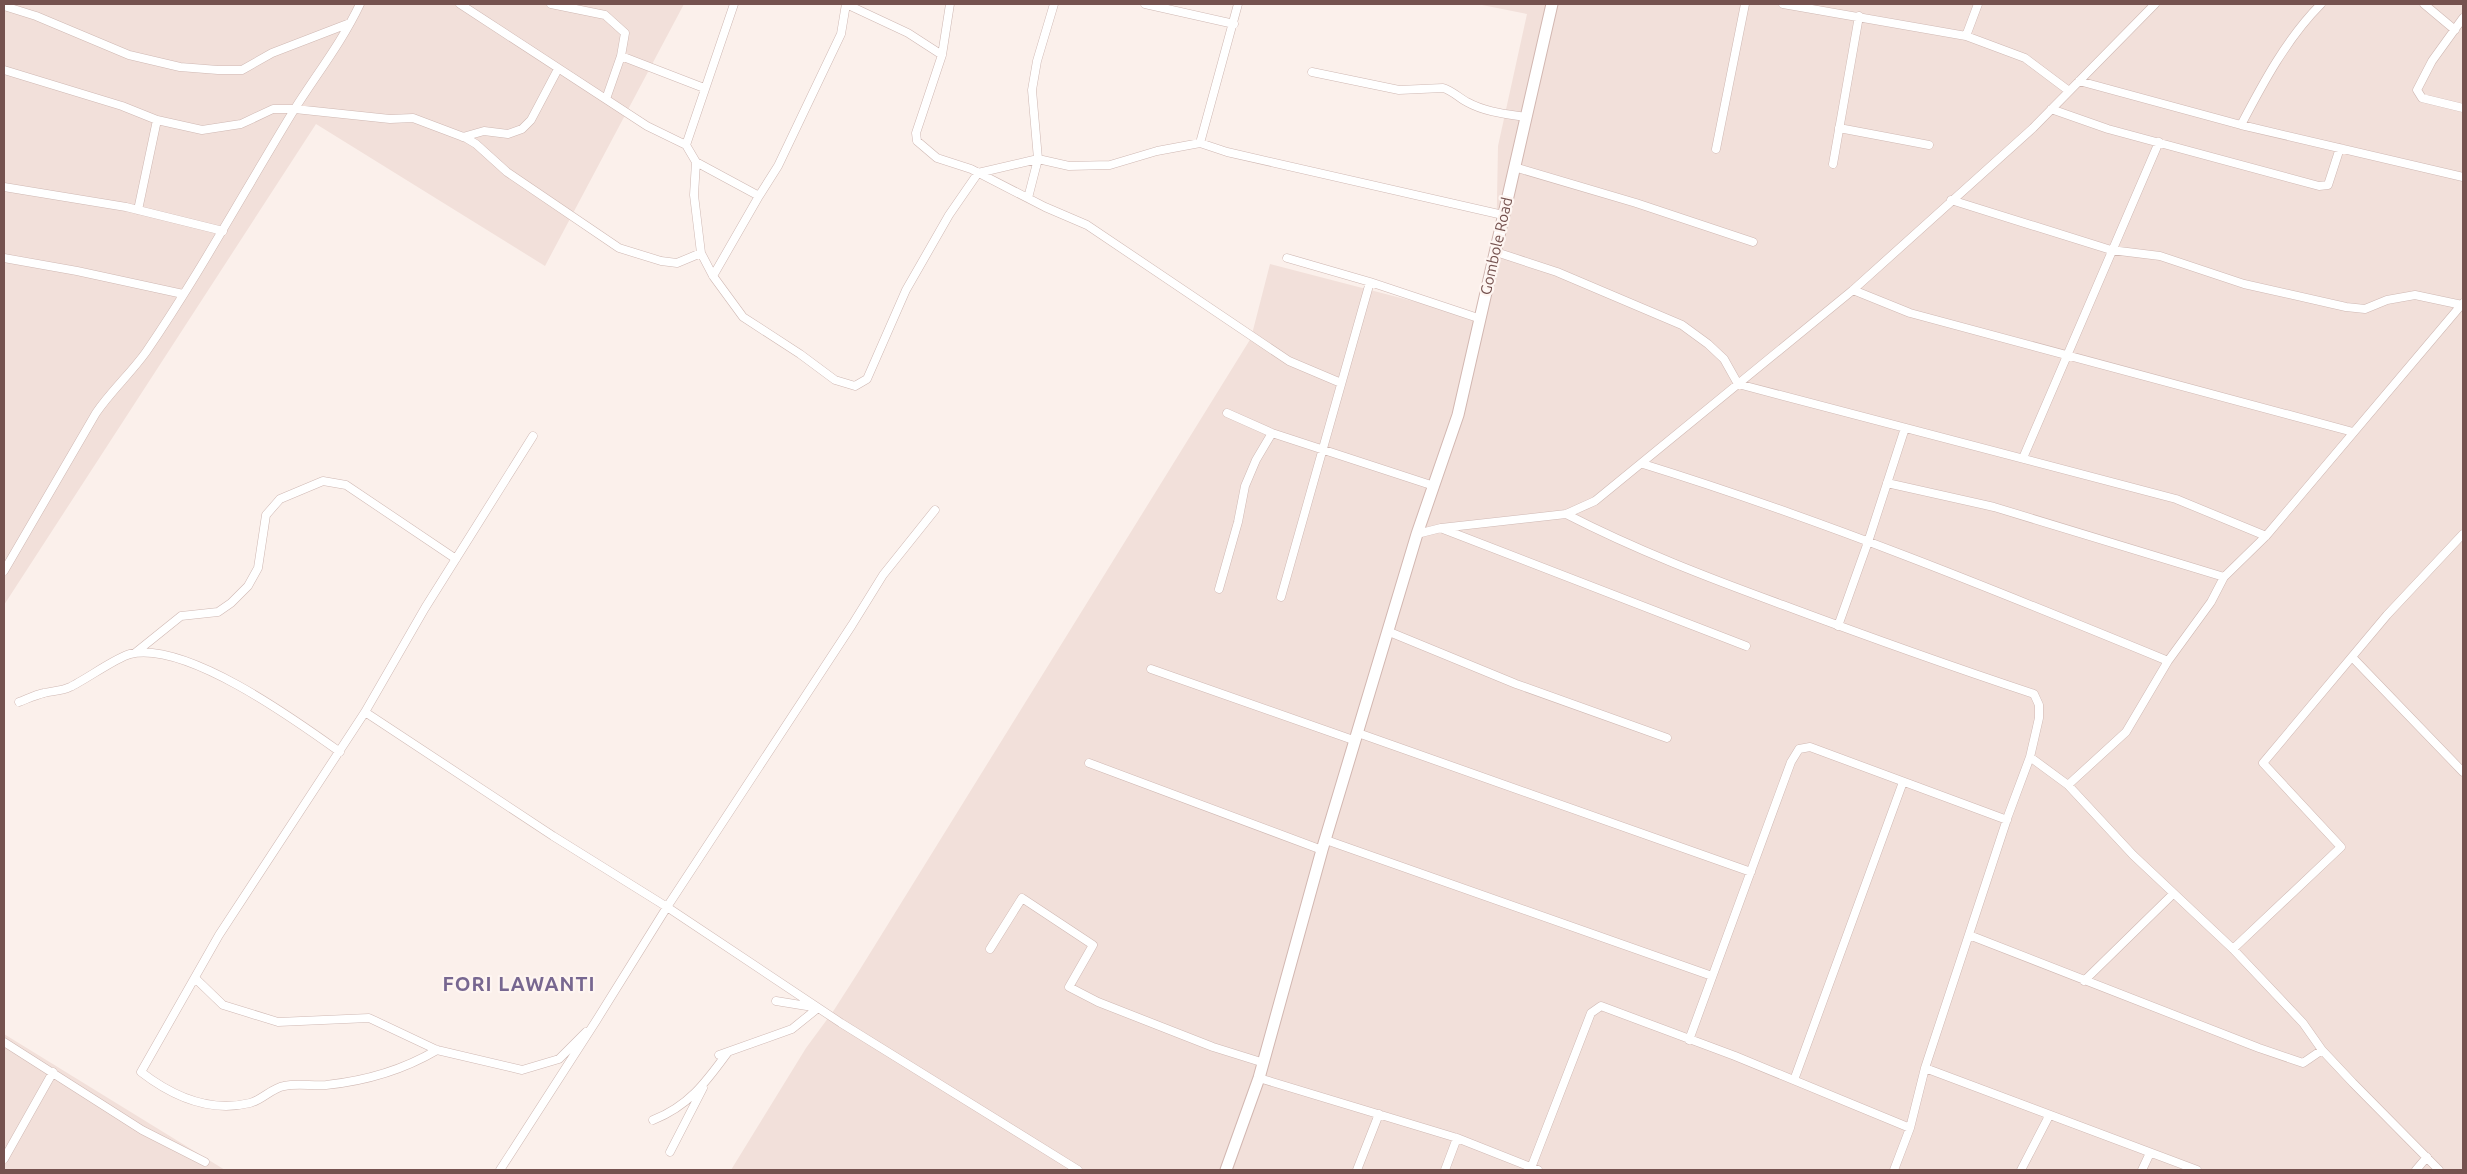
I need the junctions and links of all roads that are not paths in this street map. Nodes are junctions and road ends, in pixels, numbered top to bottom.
1 (360, 4) edge
2 (460, 4) edge
3 (551, 4) edge
4 (734, 4) edge
5 (846, 4) edge
6 (950, 4) edge
7 (1054, 4) edge
8 (1145, 4) edge
9 (1238, 4) edge
10 (1552, 4) edge
11 (1745, 4) edge
12 (1783, 4) edge
13 (1978, 4) edge
14 (2155, 4) edge
15 (2321, 4) edge
16 (2424, 4) edge
17 (4, 6) edge
18 (576, 7) edge
19 (1859, 16) junction
20 (2463, 18) edge
21 (350, 23) junction
22 (1234, 24) junction
23 (2455, 30) junction
24 (1966, 36) junction
25 (942, 55) junction
26 (621, 56) junction
27 (558, 69) junction
28 (4, 70) edge
29 (1312, 72) dead end
30 (2079, 81) junction
31 (704, 88) junction
32 (2069, 91) junction
33 (606, 99) junction
34 (295, 108) junction
35 (2463, 108) edge
36 (2051, 109) junction
37 (1526, 117) junction
38 (157, 120) junction
39 (2241, 125) junction
40 (1839, 128) junction
41 (463, 137) junction
42 (2158, 142) junction
43 (1200, 143) junction
44 (686, 145) junction
45 (1929, 145) dead end
46 (2340, 148) junction
47 (1716, 150) dead end
48 (1038, 159) junction
49 (696, 162) junction
50 (1833, 164) dead end
51 (1514, 167) junction
52 (978, 173) junction
53 (2463, 177) edge
54 (4, 188) edge
55 (759, 196) junction
56 (1028, 198) junction
57 (1951, 200) junction
58 (138, 210) junction
59 (1503, 215) junction
60 (223, 231) junction
61 (1754, 242) dead end
62 (2112, 250) junction
63 (1496, 252) junction
64 (701, 253) junction
65 (4, 258) edge
66 (1288, 258) dead end
67 (713, 276) junction
68 (1370, 282) junction
69 (1853, 290) junction
70 (183, 294) junction
71 (2462, 304) edge
72 (1478, 318) junction
73 (2066, 356) junction
74 (1341, 383) junction
75 (1738, 384) junction
76 (1227, 413) dead end
77 (1905, 428) junction
78 (2353, 432) junction
79 (1272, 433) junction
80 (532, 436) dead end
81 (1322, 448) junction
82 (2023, 458) junction
83 (1643, 464) junction
84 (1887, 483) junction
85 (1434, 486) junction
86 (935, 510) dead end
87 (1566, 514) junction
88 (1441, 528) junction
89 (1417, 534) junction
90 (2463, 534) edge
91 (2266, 536) junction
92 (1868, 542) junction
93 (456, 559) junction
94 (4, 571) edge
95 (2224, 577) junction
96 (1219, 589) dead end
97 (1281, 597) dead end
98 (1838, 626) junction
99 (1387, 631) junction
100 (1746, 646) dead end
101 (135, 653) junction
102 (2352, 657) junction
103 (2168, 661) junction
104 (1151, 669) dead end
105 (19, 702) dead end
106 (365, 712) junction
107 (1357, 737) junction
108 (1667, 738) dead end
109 (340, 752) junction
110 (2030, 757) junction
111 (1089, 763) dead end
112 (2463, 772) edge
113 (1903, 782) junction
114 (2068, 785) junction
115 (2007, 820) junction
116 (1324, 845) junction
117 (1751, 872) junction
118 (2173, 894) junction
119 (667, 907) junction
120 (1969, 935) junction
121 (990, 949) dead end
122 (2233, 949) junction
123 (1712, 976) junction
124 (194, 978) junction
125 (2084, 981) junction
126 (776, 1001) dead end
127 (818, 1008) junction
128 (596, 1022) junction
129 (1689, 1040) junction
130 (4, 1042) edge
131 (437, 1050) junction
132 (2322, 1050) junction
133 (728, 1052) junction
134 (719, 1055) dead end
135 (1262, 1062) junction
136 (1925, 1068) junction
137 (53, 1072) junction
138 (1259, 1078) junction
139 (707, 1079) junction
140 (1794, 1080) junction
141 (1379, 1114) junction
142 (2049, 1116) junction
143 (653, 1120) dead end
144 (1910, 1128) junction
145 (1457, 1138) junction
146 (670, 1152) dead end
147 (2150, 1153) junction
148 (2427, 1157) junction
149 (4, 1159) edge
150 (205, 1162) dead end
151 (1534, 1169) edge
152 (500, 1170) edge
153 (1078, 1170) edge
154 (1226, 1170) edge
155 (1357, 1170) edge
156 (1445, 1170) edge
157 (1894, 1170) edge
158 (2021, 1170) edge
159 (2142, 1170) edge
160 (2196, 1170) edge
161 (2416, 1170) edge
162 (2439, 1170) edge

1 - 21 street
2 - 27 street
3 - 18 street
4 - 31 street
5 - 25 street
5 - 55 street
6 - 25 street
7 - 48 street
8 - 22 street
9 - 22 street
10 - 37 street, Gombole Road
11 - 47 street
12 - 19 street
13 - 24 street
14 - 30 street
15 - 39 street
16 - 23 street
17 - 21 street
18 - 26 street
19 - 24 street
19 - 40 street
20 - 23 street
21 - 34 street
22 - 43 street
23 - 35 street
24 - 32 street
25 - 52 street
26 - 31 street
26 - 33 street
27 - 33 street
27 - 41 street
28 - 38 street
29 - 37 street
30 - 32 street
30 - 39 street
31 - 44 street
32 - 36 street
33 - 44 street
34 - 38 street
34 - 41 street
34 - 60 street
36 - 42 street
36 - 57 street
37 - 51 street, Gombole Road
38 - 58 street
39 - 46 street
40 - 45 street
40 - 50 street
41 - 64 street
42 - 46 street
42 - 62 street
43 - 48 street
43 - 59 street
44 - 49 street
46 - 53 street
48 - 52 street
48 - 56 street
49 - 55 street
49 - 64 street
51 - 59 street, Gombole Road
51 - 61 street
52 - 56 street
52 - 67 street
54 - 58 street
55 - 67 street
56 - 74 street
57 - 62 street
57 - 69 street
58 - 60 street
59 - 63 street, Gombole Road
60 - 70 street
62 - 71 street
62 - 73 street
63 - 72 street, Gombole Road
63 - 75 street
64 - 67 street
65 - 70 street
66 - 68 street
68 - 72 street
68 - 74 street
69 - 73 street
69 - 75 street
70 - 94 street
71 - 78 street
72 - 85 street, Gombole Road
73 - 78 street
73 - 82 street
74 - 81 street
75 - 77 street
75 - 83 street
76 - 79 street
77 - 82 street
77 - 84 street
78 - 91 street
79 - 81 street
79 - 96 street
80 - 93 street
81 - 85 street
81 - 97 street
82 - 91 street
83 - 87 street
83 - 92 street
84 - 92 street
84 - 95 street
85 - 89 street, Gombole Road
86 - 119 street
87 - 88 street
87 - 98 street
88 - 89 street
88 - 100 street
89 - 99 street, Gombole Road
90 - 102 street
91 - 95 street
92 - 98 street
92 - 103 street
93 - 101 street
93 - 106 street
95 - 103 street
98 - 110 street
99 - 107 street, Gombole Road
99 - 108 street
101 - 105 street
101 - 109 street
102 - 112 street
102 - 122 street
103 - 114 street
104 - 107 street
106 - 109 street
106 - 119 street
107 - 116 street, Gombole Road
107 - 117 street
109 - 124 street
110 - 114 street
110 - 115 street
111 - 116 street
113 - 115 street
113 - 117 street
113 - 140 street
114 - 118 street
115 - 120 street
116 - 123 street
116 - 135 street, Gombole Road
117 - 123 street
118 - 122 street
118 - 125 street
119 - 127 street
119 - 128 street
120 - 125 street
120 - 136 street
121 - 135 street
122 - 132 street
123 - 129 street
124 - 131 street
124 - 131 street
125 - 132 street
126 - 127 street
127 - 133 street
127 - 153 street
128 - 131 street
128 - 152 street
129 - 140 street
129 - 151 street
130 - 137 street
132 - 148 street
133 - 134 street
133 - 139 street
135 - 138 street, Gombole Road
136 - 142 street
136 - 144 street
137 - 149 street
137 - 150 street
138 - 141 street
138 - 154 street, Gombole Road
139 - 143 street
139 - 146 street
140 - 144 street
141 - 145 street
141 - 155 street
142 - 147 street
142 - 158 street
144 - 157 street
145 - 151 street
145 - 156 street
147 - 159 street
147 - 160 street
148 - 161 street
148 - 162 street

